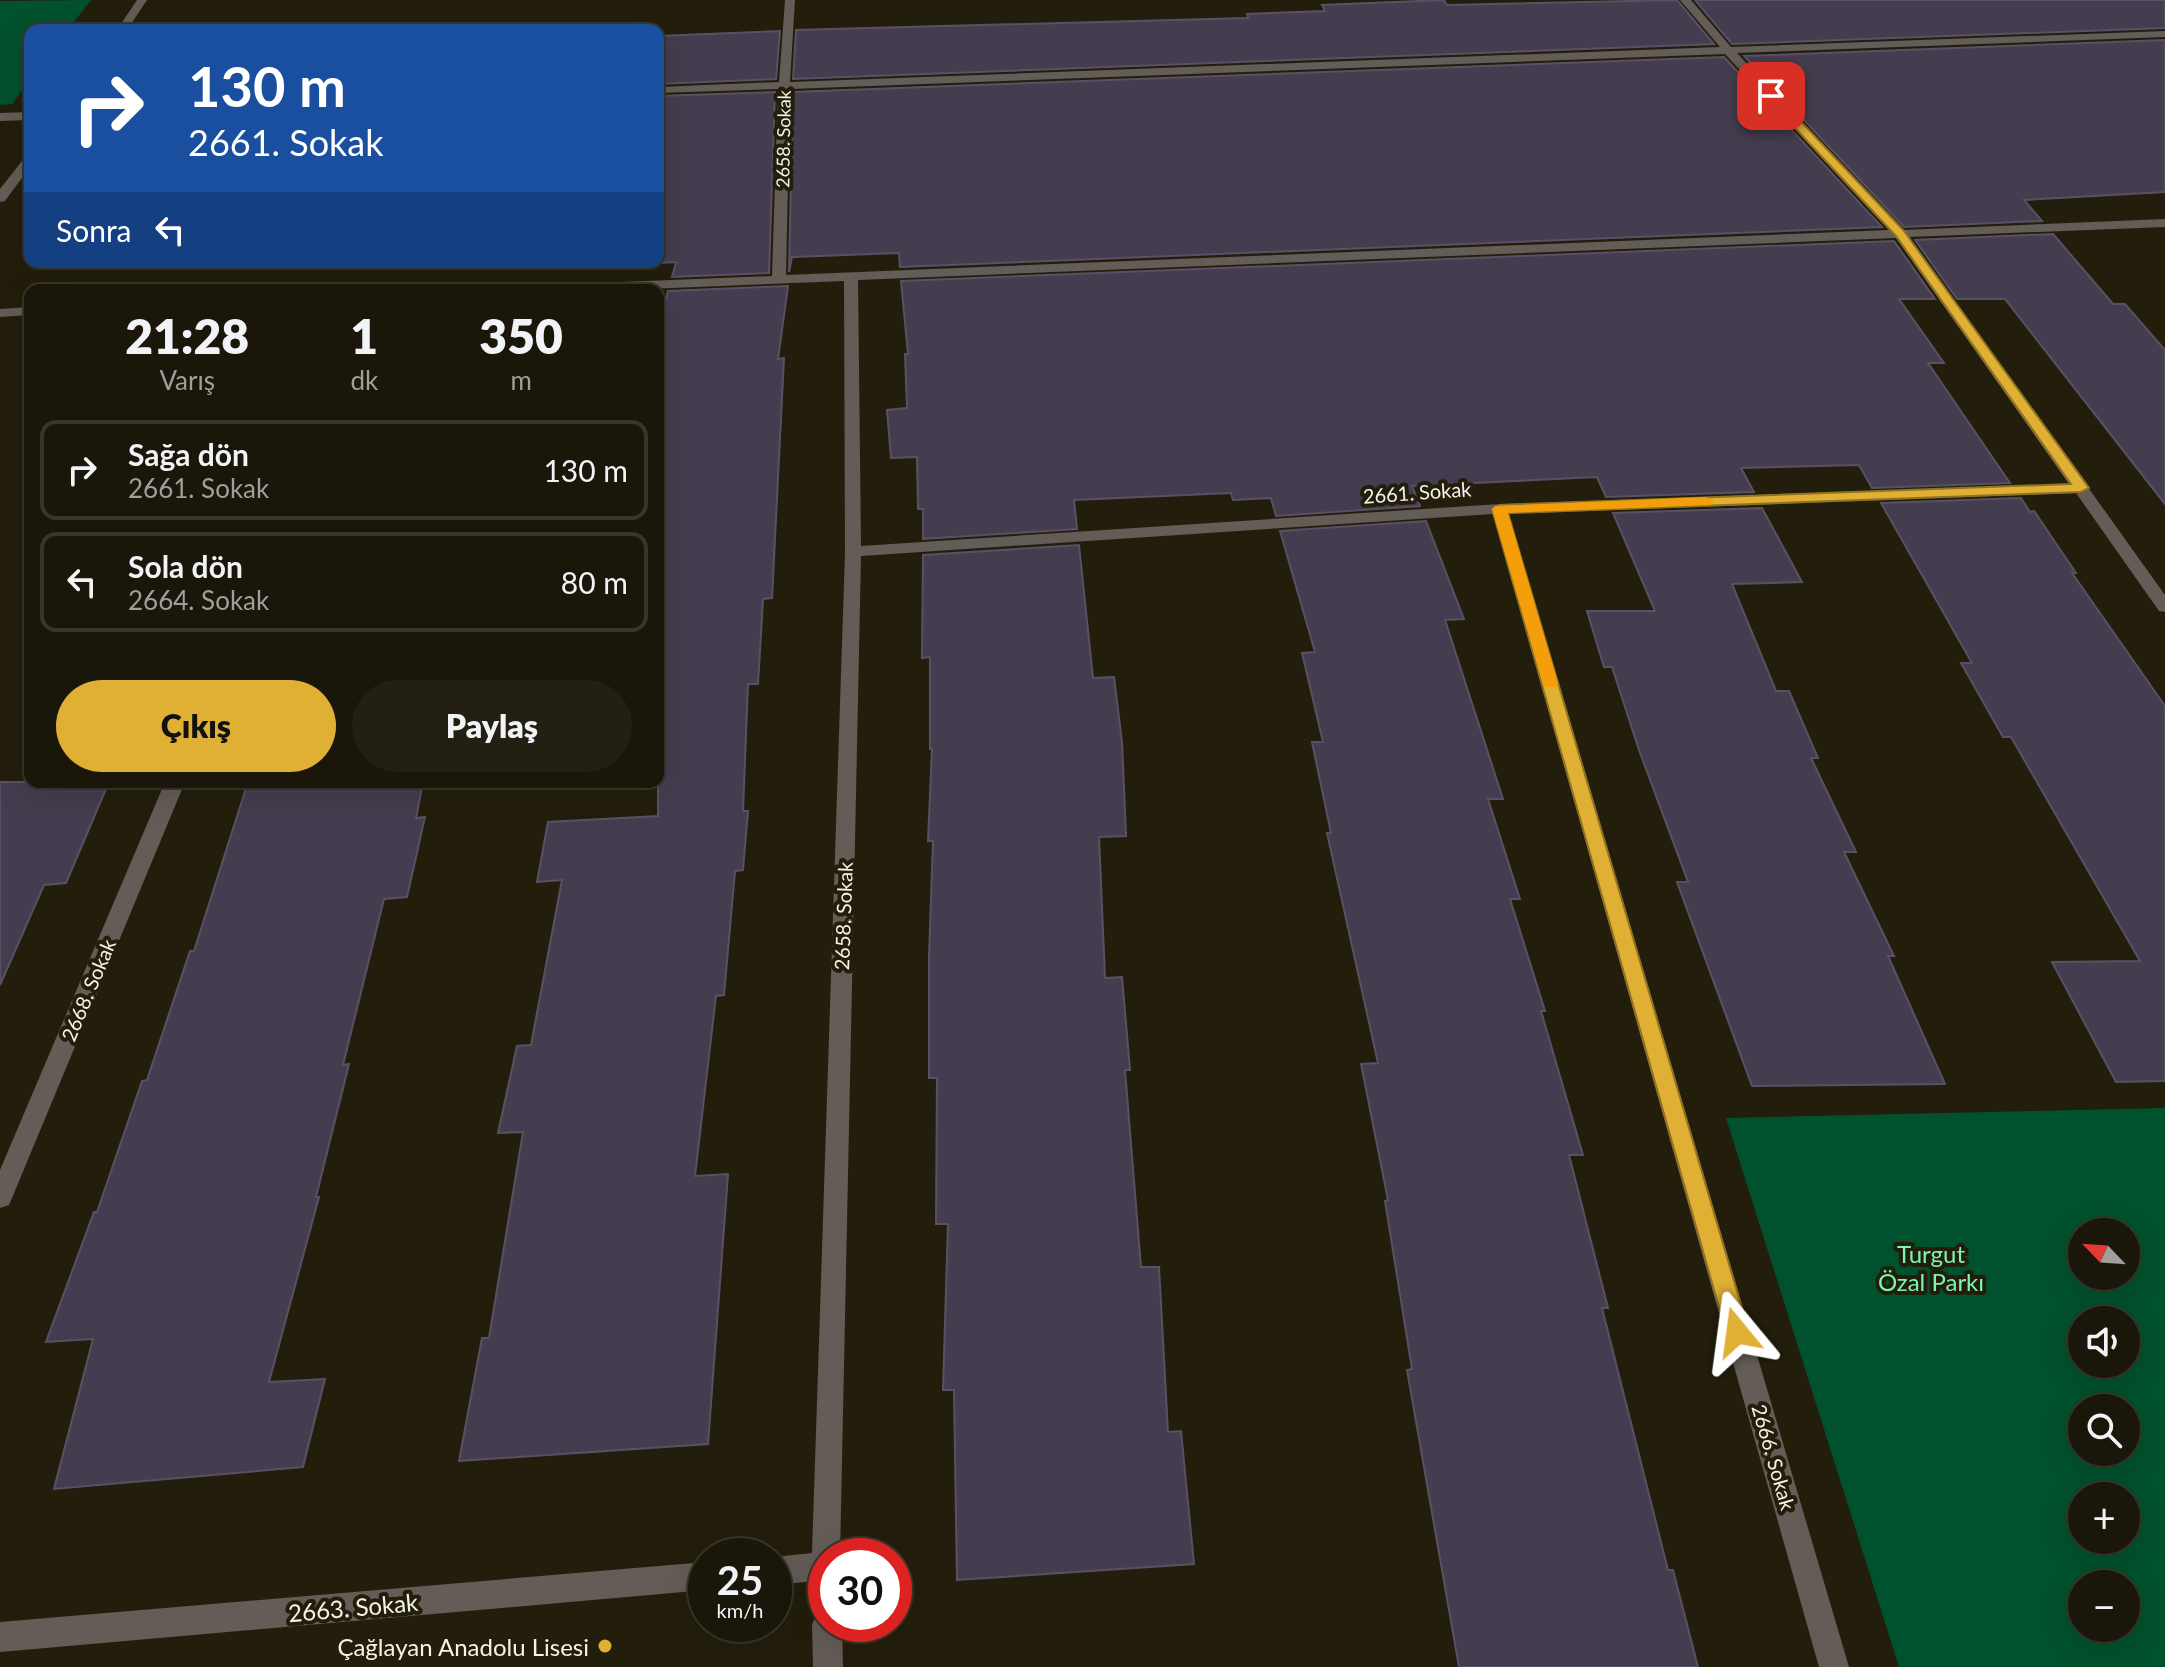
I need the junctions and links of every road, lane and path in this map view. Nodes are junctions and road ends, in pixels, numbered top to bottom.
1 (142, 0) edge
2 (790, 0) edge
3 (1685, 0) edge
4 (126, 24) edge
5 (2165, 34) edge
6 (1728, 50) junction
7 (784, 85) junction
8 (664, 90) edge
9 (24, 116) edge
10 (0, 117) edge
11 (24, 167) edge
12 (0, 198) edge
13 (2165, 223) edge
14 (1900, 234) junction
15 (851, 275) junction
16 (779, 279) junction
17 (662, 284) edge
18 (24, 311) edge
19 (0, 313) edge
20 (2081, 488) junction
21 (1500, 509) junction
22 (853, 552) junction
23 (2165, 607) edge
24 (172, 788) edge
25 (0, 1198) edge
26 (826, 1538) edge
27 (688, 1578) edge
28 (0, 1637) edge
29 (827, 1642) edge
30 (828, 1667) edge
31 (1834, 1667) edge

1 - 4 street
2 - 7 street, 2658. Sokak
3 - 6 street
5 - 6 street
6 - 7 street
6 - 14 street
7 - 8 street
7 - 16 street, 2658. Sokak
9 - 10 street
11 - 12 street
13 - 14 street
14 - 15 street
14 - 20 street
15 - 16 street
15 - 22 street, 2658. Sokak
16 - 17 street
18 - 19 street
20 - 21 street, 2661. Sokak
20 - 23 street
21 - 22 street, 2661. Sokak
21 - 31 street, 2666. Sokak
22 - 26 street, 2658. Sokak
24 - 25 street, 2668. Sokak
27 - 28 street, 2663. Sokak
29 - 30 street

